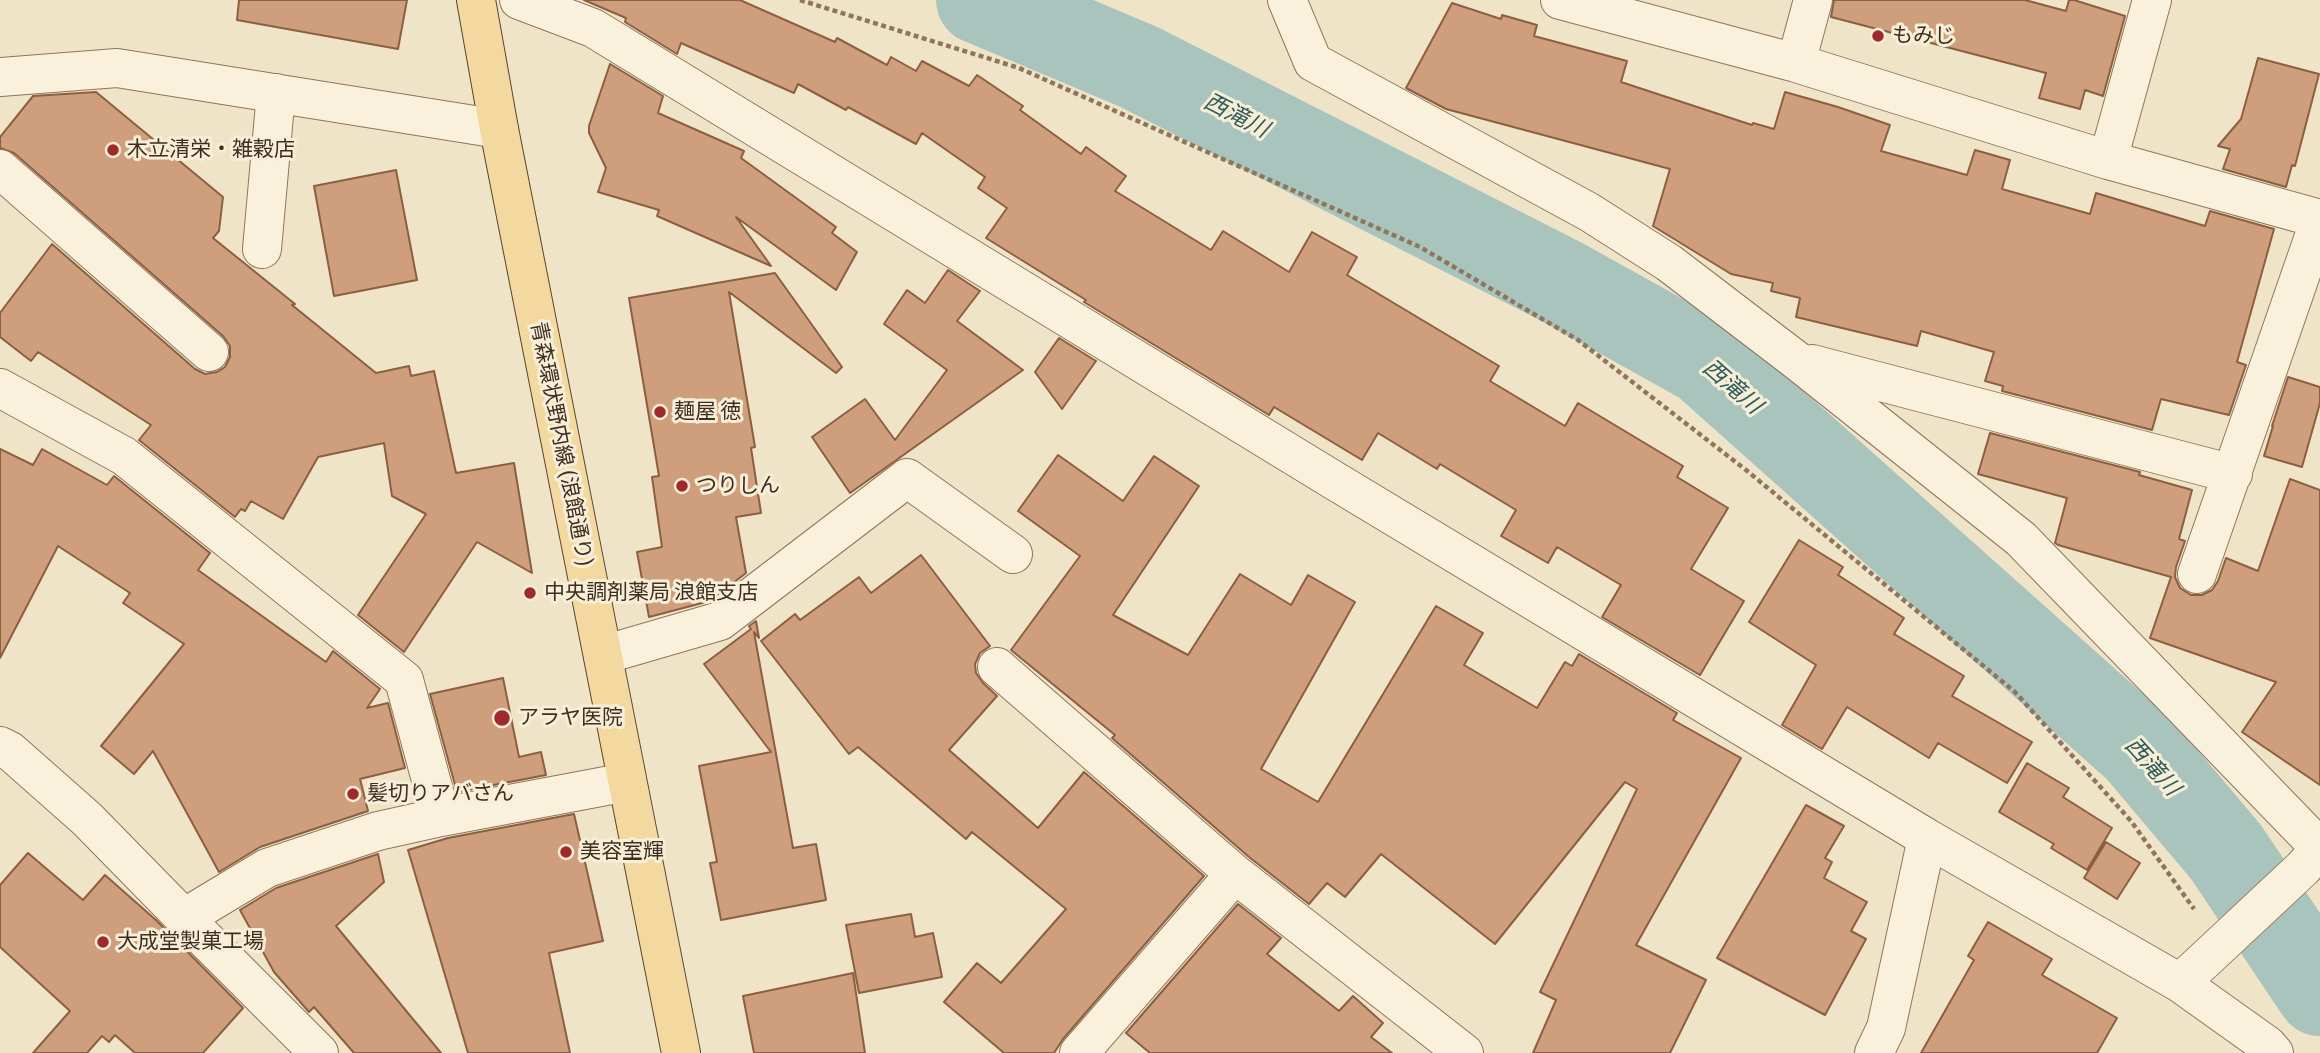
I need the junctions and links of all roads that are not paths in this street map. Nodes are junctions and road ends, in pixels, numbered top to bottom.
1 (476, 0) edge
2 (519, 0) edge
3 (1287, 0) edge
4 (1560, 0) edge
5 (1813, 0) edge
6 (2152, 0) edge
7 (1796, 63) junction
8 (0, 77) edge
9 (276, 93) junction
10 (499, 129) junction
11 (2108, 160) junction
12 (0, 169) edge
13 (2320, 219) edge
14 (262, 249) dead end
15 (209, 352) dead end
16 (1796, 360) junction
17 (0, 388) edge
18 (2233, 474) junction
19 (1013, 554) dead end
20 (2197, 574) dead end
21 (603, 655) junction
22 (998, 667) dead end
23 (0, 746) edge
24 (628, 782) junction
25 (441, 817) junction
26 (1927, 838) junction
27 (2314, 855) edge
28 (1235, 874) junction
29 (184, 918) junction
30 (2180, 983) junction
31 (319, 1053) edge
32 (681, 1053) edge
33 (1079, 1053) edge
34 (1464, 1053) edge
35 (1874, 1053) edge
36 (2274, 1053) edge

1 - 10 main road, 青森環状野内線 (浪館通り)
2 - 26 street
3 - 16 street
4 - 7 street
5 - 7 street
6 - 11 street
7 - 11 street
8 - 9 street
9 - 10 street
9 - 14 street
10 - 21 main road, 青森環状野内線 (浪館通り)
11 - 13 street
12 - 15 street
13 - 18 street
16 - 18 street
16 - 27 street
17 - 25 street
18 - 20 street
19 - 21 street
21 - 24 main road, 青森環状野内線 (浪館通り)
22 - 28 street
23 - 29 street
24 - 25 street
24 - 32 main road, 青森環状野内線 (浪館通り)
25 - 29 street
26 - 30 street
26 - 35 street
27 - 30 street
28 - 33 street
28 - 34 street
29 - 31 street
30 - 36 street

